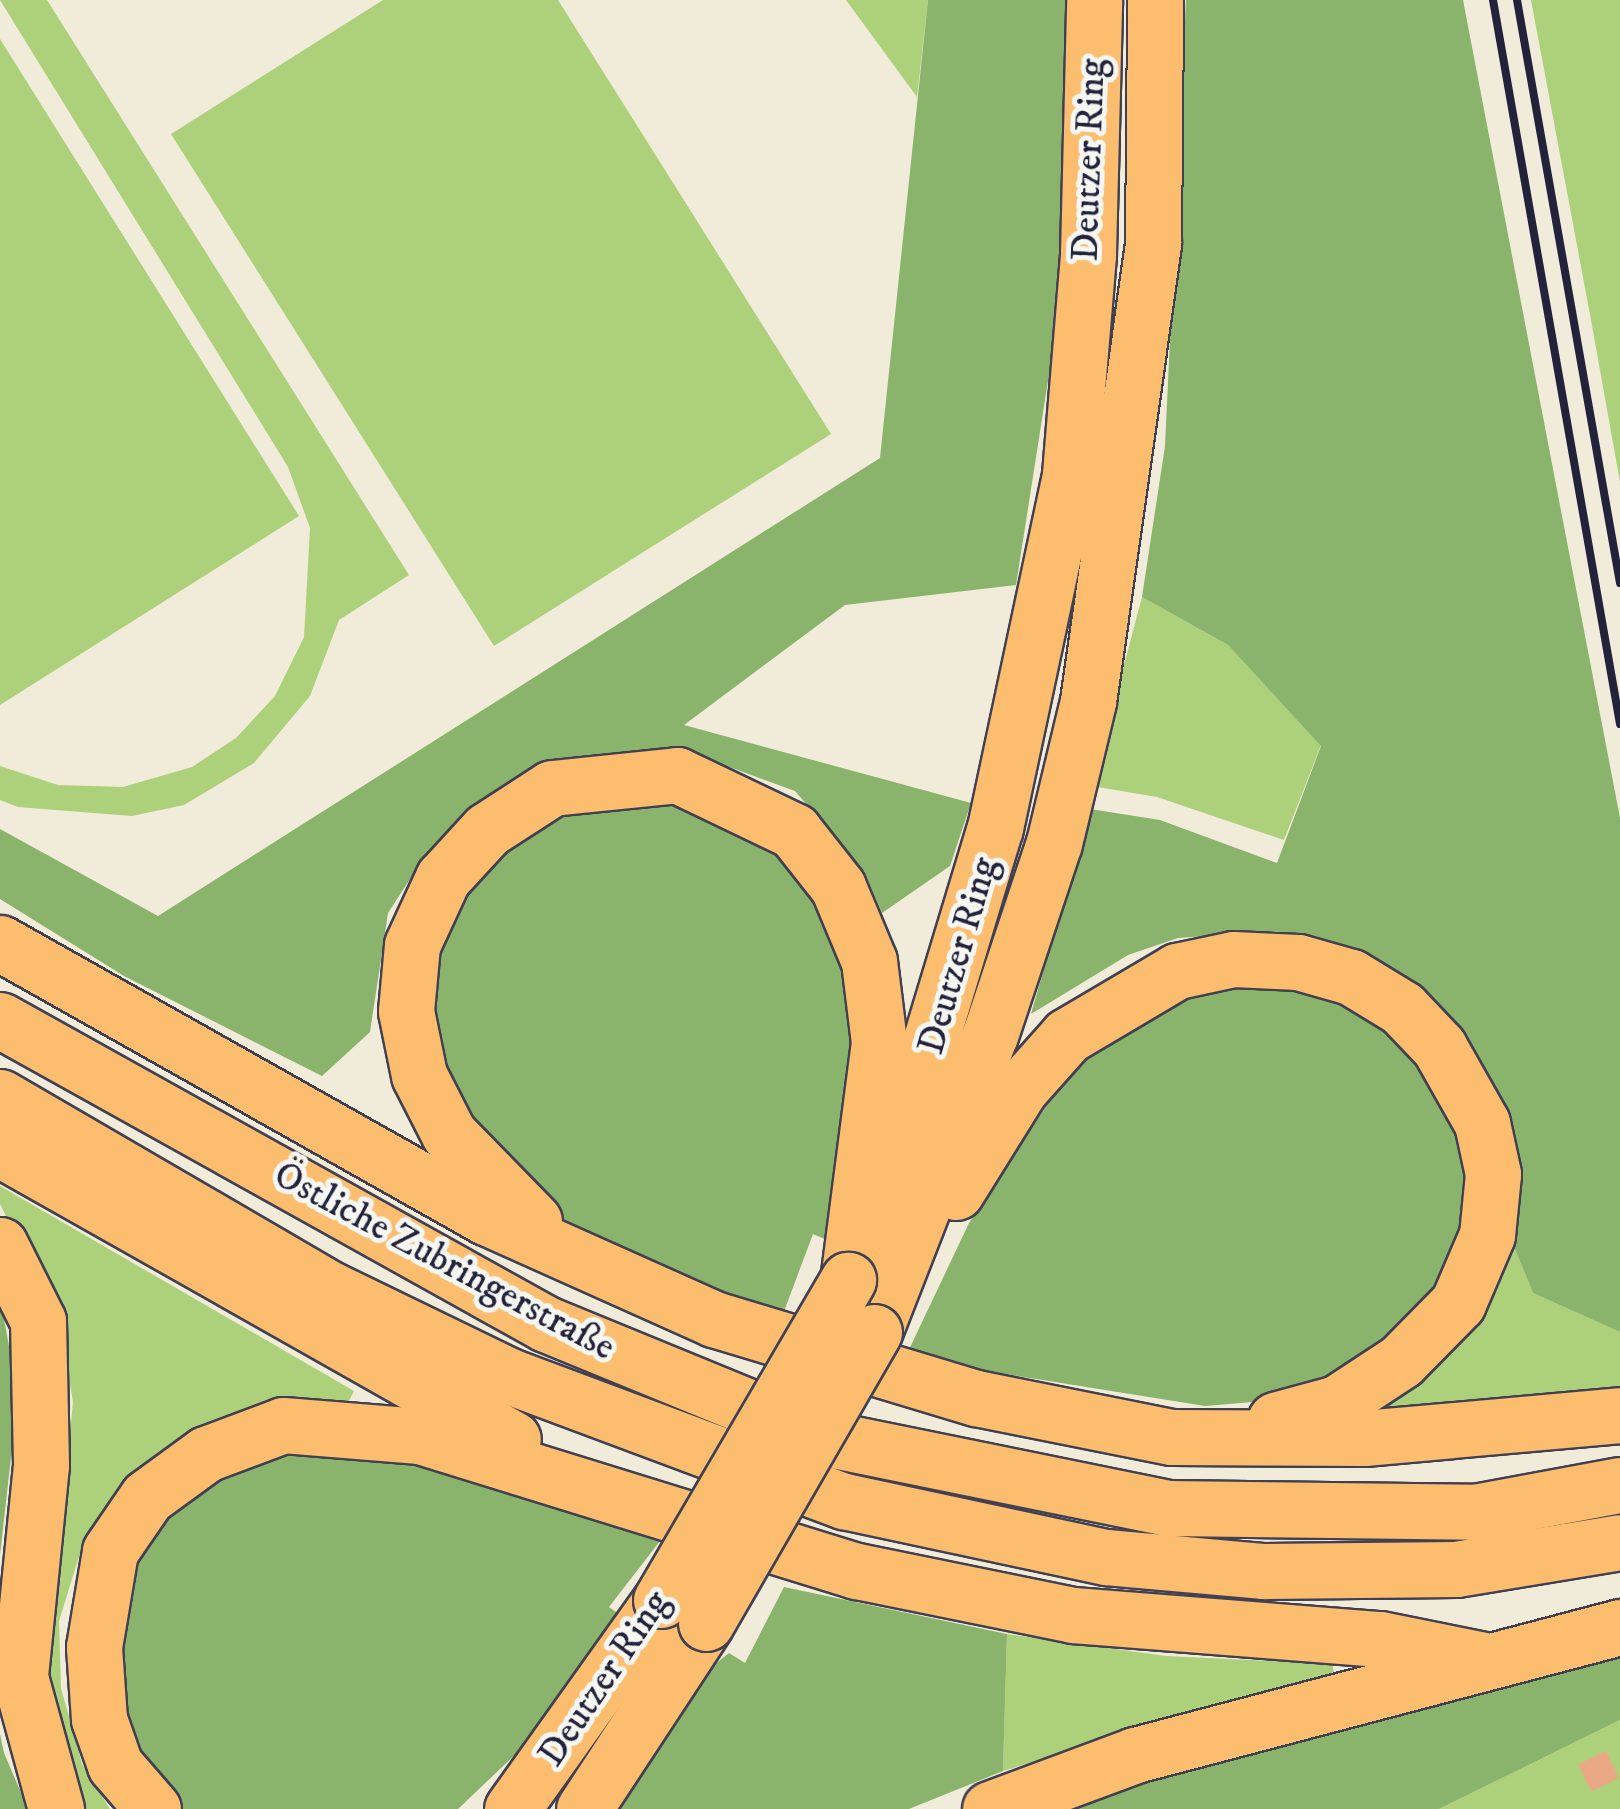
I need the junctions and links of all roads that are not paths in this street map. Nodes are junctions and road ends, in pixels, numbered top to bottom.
1 (1094, 0) edge
2 (1156, 0) edge
3 (0, 943) edge
4 (0, 1020) edge
5 (0, 1096) edge
6 (0, 1149) edge
7 (0, 1245) edge
8 (596, 1267) junction
9 (879, 1280) junction
10 (1620, 1415) edge
11 (1172, 1437) junction
12 (1620, 1485) edge
13 (666, 1518) junction
14 (1620, 1542) edge
15 (683, 1612) junction
16 (1620, 1627) edge
17 (1484, 1660) junction
18 (528, 1791) edge
19 (56, 1809) edge
20 (153, 1809) edge
21 (500, 1809) edge
22 (584, 1809) edge
23 (990, 1809) edge

1 - 9 highway, Deutzer Ring
2 - 9 highway, Deutzer Ring
3 - 8 highway
4 - 12 highway, Östliche Zubringerstraße
5 - 14 highway, Östliche Zubringerstraße
6 - 13 highway
7 - 19 highway
8 - 9 highway
8 - 11 highway
9 - 11 highway
9 - 15 highway, Deutzer Ring, bridge
10 - 11 highway
13 - 17 highway
13 - 20 highway
15 - 18 highway, Deutzer Ring
15 - 22 highway, Deutzer Ring
16 - 17 highway
17 - 23 highway
18 - 21 highway, Deutzer Ring

